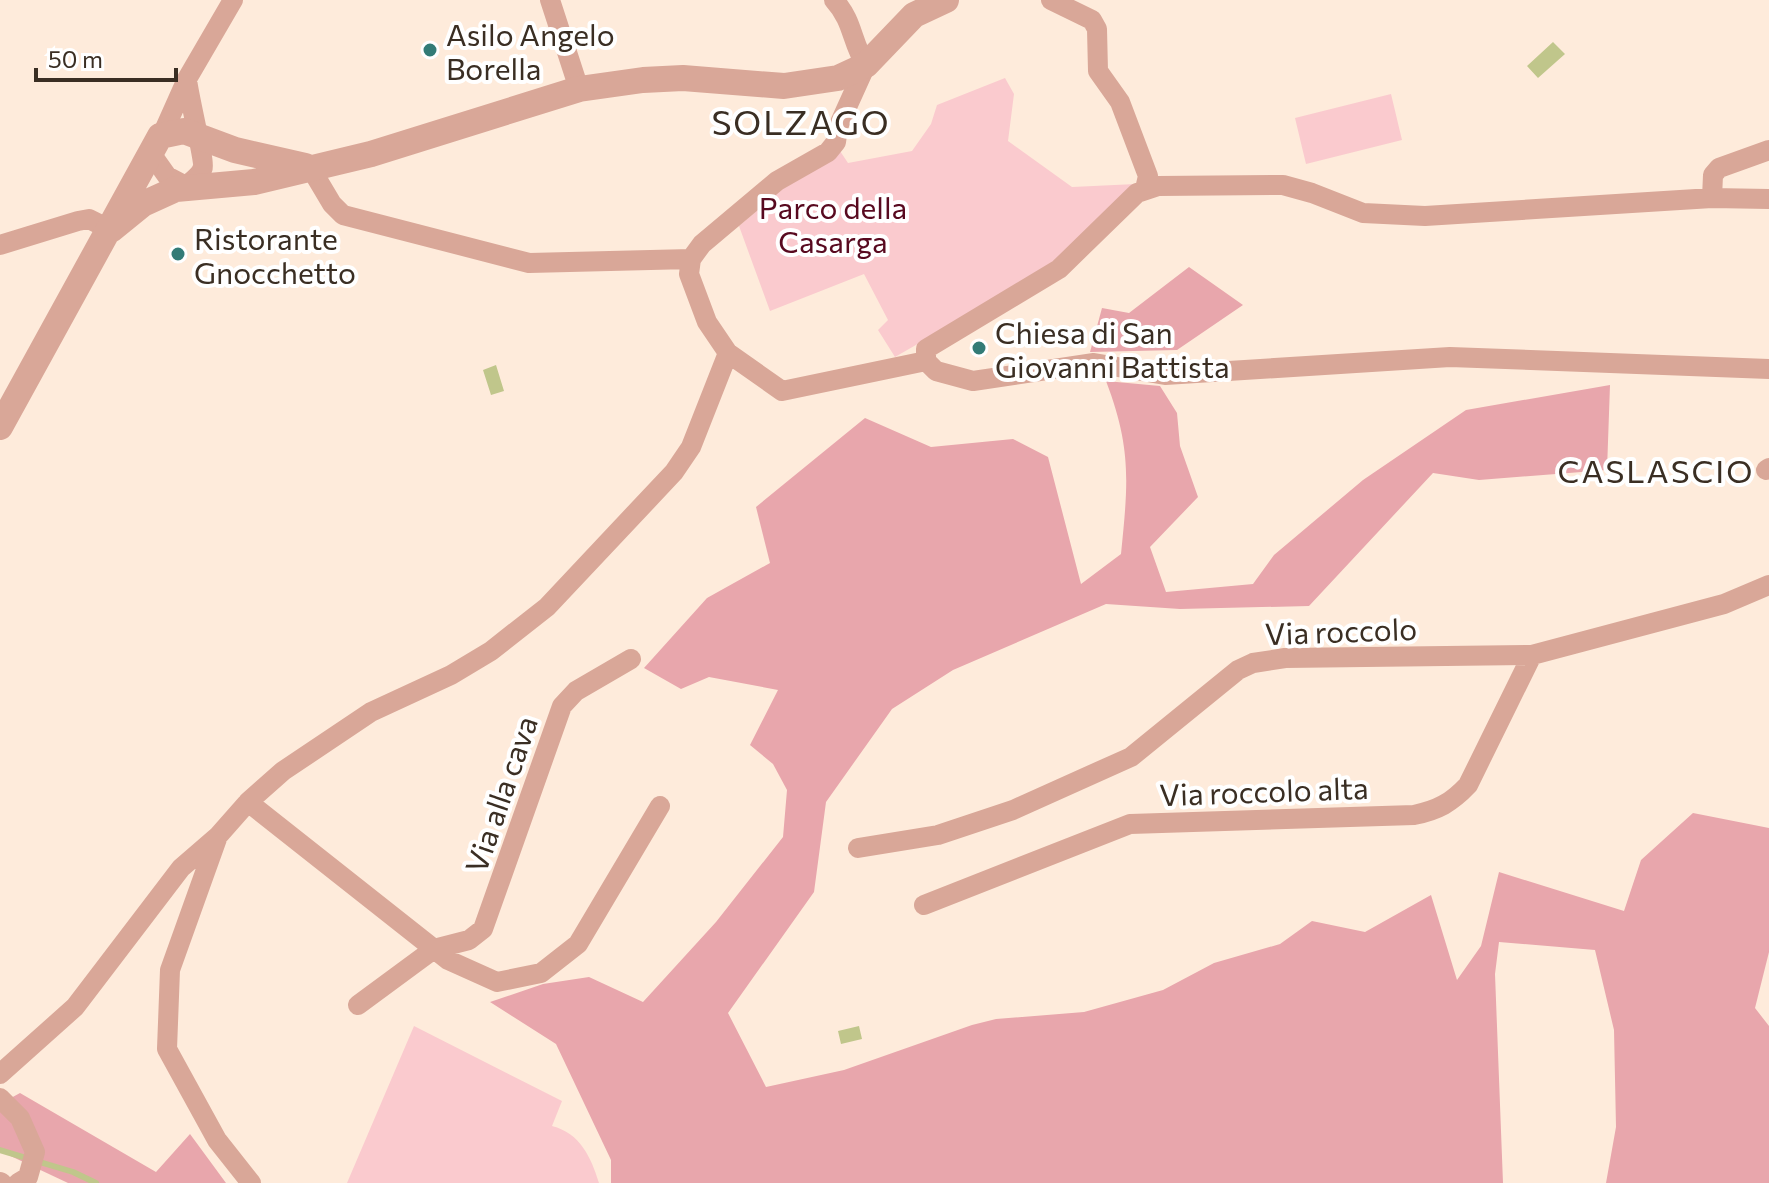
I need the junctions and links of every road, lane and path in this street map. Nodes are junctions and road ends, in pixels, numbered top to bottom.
1 (233, 0) edge
2 (550, 0) edge
3 (834, 0) edge
4 (946, 0) edge
5 (1051, 0) edge
6 (866, 65) junction
7 (187, 79) junction
8 (579, 89) junction
9 (195, 135) junction
10 (156, 144) junction
11 (1769, 150) edge
12 (310, 167) junction
13 (186, 186) junction
14 (1145, 189) junction
15 (1712, 198) junction
16 (1769, 199) edge
17 (111, 230) junction
18 (0, 245) edge
19 (691, 259) junction
20 (728, 353) junction
21 (926, 361) junction
22 (1769, 369) edge
23 (0, 427) edge
24 (1769, 585) edge
25 (1532, 655) junction
26 (631, 659) dead end
27 (248, 802) junction
28 (660, 806) dead end
29 (218, 836) junction
30 (858, 848) dead end
31 (924, 905) dead end
32 (434, 949) junction
33 (358, 1005) dead end
34 (0, 1074) edge
35 (0, 1098) edge
36 (23, 1180) edge
37 (251, 1183) edge

1 - 7 street
2 - 8 street
3 - 6 street
4 - 6 street
5 - 14 street
6 - 8 street
6 - 19 street
7 - 9 street
7 - 10 street
8 - 12 street
9 - 10 street
9 - 12 street
9 - 13 street
10 - 13 street
10 - 17 street
11 - 15 street
12 - 13 street
12 - 19 street
13 - 17 street
14 - 15 street
14 - 21 street
15 - 16 street
17 - 18 street
17 - 23 street
19 - 20 street
20 - 21 street
20 - 27 street
21 - 22 street
24 - 25 street, Via roccolo
25 - 30 street, Via roccolo
25 - 31 street, Via roccolo alta
26 - 32 street, Via alla cava
27 - 29 street
27 - 32 street
28 - 32 street
29 - 34 street
29 - 37 street
32 - 33 street, Via alla cava
35 - 36 street

